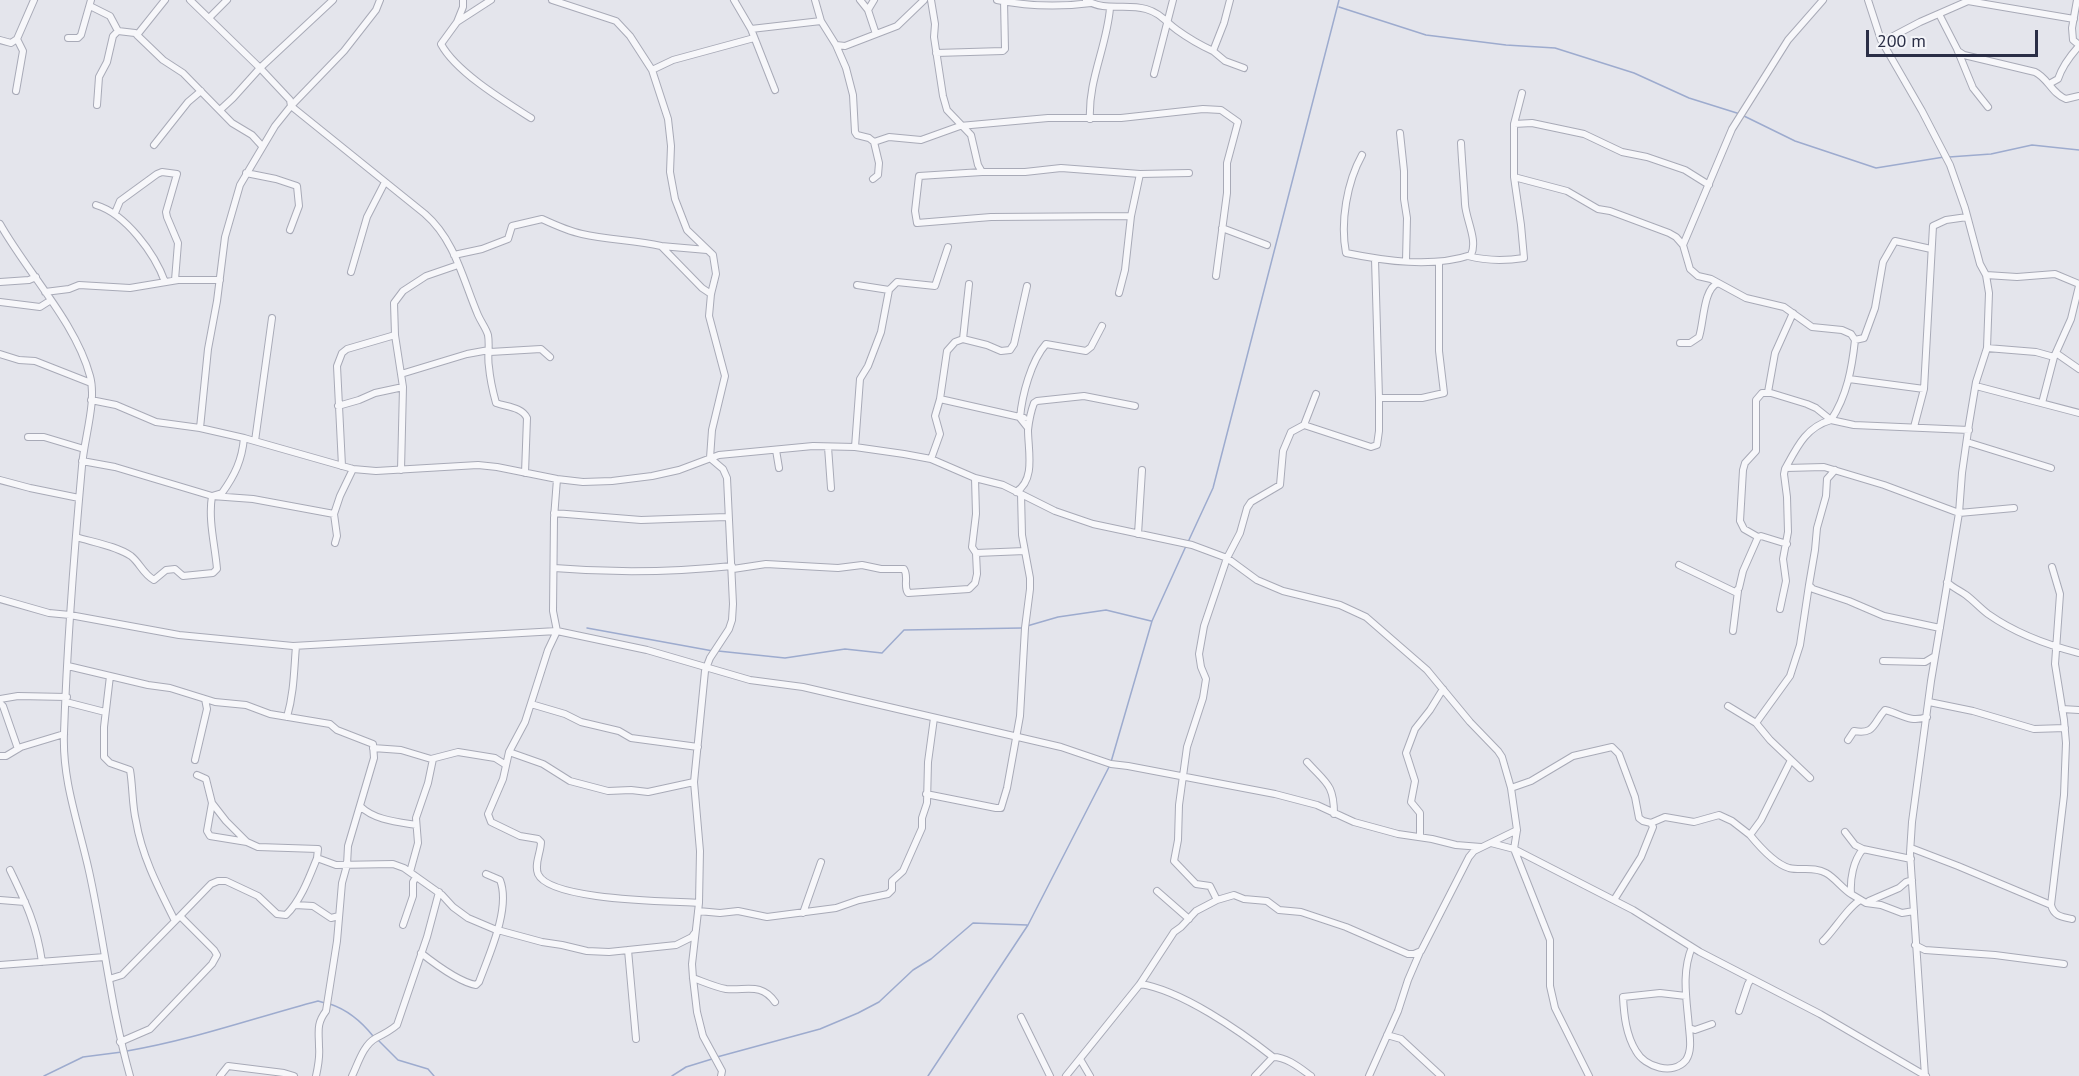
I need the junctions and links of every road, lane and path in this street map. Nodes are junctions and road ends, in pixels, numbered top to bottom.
1 (34, 0) edge
2 (165, 0) edge
3 (190, 0) edge
4 (227, 0) edge
5 (333, 0) edge
6 (380, 0) edge
7 (463, 0) edge
8 (492, 0) edge
9 (552, 0) edge
10 (734, 0) edge
11 (815, 0) edge
12 (861, 0) edge
13 (874, 0) edge
14 (924, 0) edge
15 (931, 0) edge
16 (1001, 0) edge
17 (1173, 0) edge
18 (1230, 0) edge
19 (1823, 0) edge
20 (1868, 0) edge
21 (2077, 0) edge
22 (1088, 1) edge
23 (90, 3) edge
24 (1110, 8) junction
25 (868, 10) junction
26 (1939, 14) junction
27 (208, 18) junction
28 (2074, 19) junction
29 (1167, 20) junction
30 (821, 21) junction
31 (457, 22) junction
32 (751, 29) junction
33 (118, 31) junction
34 (876, 34) junction
35 (137, 35) junction
36 (68, 38) dead end
37 (754, 38) junction
38 (17, 39) junction
39 (0, 40) edge
40 (1882, 42) junction
41 (836, 45) junction
42 (2079, 46) edge
43 (1213, 51) junction
44 (1958, 51) junction
45 (936, 52) junction
46 (260, 68) junction
47 (1244, 68) dead end
48 (652, 70) junction
49 (1154, 74) dead end
50 (2049, 84) junction
51 (16, 90) dead end
52 (775, 90) dead end
53 (201, 91) junction
54 (1522, 93) dead end
55 (2079, 96) edge
56 (293, 102) junction
57 (97, 105) dead end
58 (1988, 107) dead end
59 (220, 110) junction
60 (531, 118) dead end
61 (1090, 118) junction
62 (1514, 124) junction
63 (960, 126) junction
64 (1400, 133) dead end
65 (874, 142) junction
66 (1461, 143) dead end
67 (154, 145) dead end
68 (262, 146) junction
69 (1362, 155) dead end
70 (982, 172) junction
71 (1189, 172) dead end
72 (246, 174) junction
73 (1140, 174) junction
74 (1514, 177) junction
75 (873, 179) dead end
76 (385, 182) junction
77 (1709, 185) junction
78 (96, 205) dead end
79 (115, 213) junction
80 (1131, 216) junction
81 (1967, 217) junction
82 (0, 224) edge
83 (1222, 228) junction
84 (290, 230) dead end
85 (8, 238) junction
86 (0, 240) edge
87 (1267, 245) dead end
88 (1683, 245) junction
89 (661, 246) junction
90 (948, 247) dead end
91 (1931, 249) junction
92 (707, 250) junction
93 (454, 255) junction
94 (1467, 256) junction
95 (1375, 259) junction
96 (1406, 261) junction
97 (1439, 262) junction
98 (458, 265) junction
99 (351, 272) dead end
100 (1986, 275) junction
101 (1216, 276) dead end
102 (36, 278) junction
103 (175, 280) junction
104 (220, 280) junction
105 (0, 282) edge
106 (165, 282) junction
107 (1718, 283) junction
108 (969, 284) dead end
109 (856, 285) dead end
110 (2079, 285) edge
111 (1027, 286) dead end
112 (889, 290) junction
113 (45, 292) junction
114 (1119, 293) dead end
115 (711, 294) junction
116 (51, 300) junction
117 (0, 302) edge
118 (1793, 313) junction
119 (272, 318) dead end
120 (1102, 326) dead end
121 (395, 335) junction
122 (963, 339) junction
123 (1855, 340) junction
124 (1680, 343) dead end
125 (1987, 348) junction
126 (489, 351) junction
127 (0, 354) edge
128 (2055, 355) junction
129 (550, 357) dead end
130 (2079, 369) edge
131 (401, 374) junction
132 (1849, 379) junction
133 (91, 383) junction
134 (1976, 386) junction
135 (403, 387) junction
136 (1924, 388) junction
137 (1768, 392) junction
138 (1316, 394) dead end
139 (1379, 398) junction
140 (940, 399) junction
141 (92, 400) junction
142 (2042, 403) junction
143 (338, 406) junction
144 (1135, 406) dead end
145 (2079, 413) edge
146 (1020, 418) junction
147 (1030, 418) junction
148 (1832, 420) junction
149 (1304, 425) junction
150 (1914, 427) junction
151 (200, 428) junction
152 (1028, 428) junction
153 (1968, 430) junction
154 (28, 436) dead end
155 (244, 438) junction
156 (255, 441) junction
157 (1967, 442) junction
158 (828, 447) junction
159 (855, 447) junction
160 (84, 449) junction
161 (776, 450) junction
162 (710, 458) junction
163 (931, 459) junction
164 (82, 461) junction
165 (342, 466) junction
166 (779, 468) dead end
167 (1786, 468) junction
168 (2052, 468) dead end
169 (352, 469) junction
170 (401, 470) junction
171 (1142, 470) dead end
172 (1835, 470) junction
173 (525, 473) junction
174 (975, 478) junction
175 (557, 479) junction
176 (0, 480) edge
177 (831, 488) dead end
178 (1019, 493) junction
179 (212, 496) junction
180 (79, 498) junction
181 (2014, 508) dead end
182 (554, 513) junction
183 (1959, 513) junction
184 (334, 514) junction
185 (727, 517) junction
186 (1138, 534) junction
187 (76, 537) junction
188 (1758, 537) junction
189 (335, 543) dead end
190 (1787, 544) junction
191 (1024, 550) junction
192 (976, 553) junction
193 (1227, 558) junction
194 (1679, 566) dead end
195 (732, 567) junction
196 (2052, 567) dead end
197 (554, 568) junction
198 (1947, 582) junction
199 (1809, 585) junction
200 (1954, 589) junction
201 (1738, 591) junction
202 (1946, 593) junction
203 (0, 599) edge
204 (1780, 609) dead end
205 (70, 615) junction
206 (1940, 627) junction
207 (557, 631) junction
208 (1733, 631) dead end
209 (296, 646) junction
210 (2056, 647) junction
211 (2079, 653) edge
212 (1935, 656) junction
213 (1883, 661) dead end
214 (68, 666) junction
215 (706, 666) junction
216 (110, 676) junction
217 (1443, 689) junction
218 (66, 699) junction
219 (205, 699) junction
220 (0, 701) edge
221 (1929, 702) junction
222 (531, 704) junction
223 (1728, 706) dead end
224 (2062, 709) junction
225 (2079, 710) edge
226 (105, 712) junction
227 (287, 717) junction
228 (1927, 717) junction
229 (934, 718) junction
230 (1756, 723) junction
231 (2065, 728) junction
232 (64, 734) junction
233 (1015, 737) junction
234 (1848, 740) dead end
235 (698, 747) junction
236 (18, 748) junction
237 (374, 748) junction
238 (509, 752) junction
239 (0, 756) edge
240 (433, 759) junction
241 (195, 760) dead end
242 (1791, 760) junction
243 (1307, 762) dead end
244 (506, 765) junction
245 (197, 775) dead end
246 (1182, 776) junction
247 (1810, 778) dead end
248 (694, 782) junction
249 (1511, 788) junction
250 (926, 794) junction
251 (212, 803) junction
252 (360, 806) junction
253 (1334, 814) junction
254 (1651, 823) junction
255 (416, 825) junction
256 (1517, 830) junction
257 (1845, 832) dead end
258 (1750, 835) junction
259 (1420, 836) junction
260 (248, 842) junction
261 (1491, 843) junction
262 (1480, 847) junction
263 (1911, 848) junction
264 (1514, 849) junction
265 (1863, 849) junction
266 (317, 858) junction
267 (1911, 859) junction
268 (821, 862) dead end
269 (347, 865) junction
270 (10, 870) dead end
271 (486, 874) dead end
272 (413, 875) junction
273 (1912, 880) junction
274 (1157, 891) dead end
275 (439, 892) junction
276 (1851, 894) junction
277 (0, 900) edge
278 (1216, 900) junction
279 (1614, 900) junction
280 (1863, 901) junction
281 (25, 902) junction
282 (699, 903) junction
283 (295, 905) junction
284 (2050, 905) junction
285 (1914, 910) junction
286 (698, 911) junction
287 (803, 913) junction
288 (339, 916) junction
289 (178, 918) junction
290 (1189, 919) junction
291 (2072, 919) dead end
292 (403, 926) dead end
293 (498, 930) junction
294 (694, 933) junction
295 (1822, 941) dead end
296 (1915, 945) junction
297 (1692, 947) junction
298 (628, 950) junction
299 (1421, 951) junction
300 (421, 953) junction
301 (105, 957) junction
302 (42, 962) junction
303 (2064, 964) dead end
304 (0, 965) edge
305 (693, 978) junction
306 (1751, 979) junction
307 (109, 980) junction
308 (1140, 984) junction
309 (1686, 996) junction
310 (775, 1002) dead end
311 (1739, 1011) dead end
312 (1021, 1017) dead end
313 (1712, 1024) dead end
314 (1689, 1028) junction
315 (1387, 1035) junction
316 (636, 1039) dead end
317 (121, 1044) junction
318 (1273, 1057) junction
319 (1080, 1059) junction
320 (1371, 1075) edge
321 (130, 1076) edge
322 (220, 1076) edge
323 (294, 1076) edge
324 (316, 1076) edge
325 (352, 1076) edge
326 (721, 1076) edge
327 (1050, 1076) edge
328 (1066, 1076) edge
329 (1090, 1076) edge
330 (1255, 1076) edge
331 (1311, 1076) edge
332 (1441, 1076) edge
333 (1589, 1076) edge
334 (1926, 1076) edge

1 - 38 street
2 - 35 street
3 - 27 street
4 - 27 street
5 - 46 street
6 - 56 street
7 - 31 street
8 - 31 street
9 - 48 street
10 - 32 street
11 - 30 street
12 - 25 street
13 - 25 street
14 - 34 street
15 - 45 street
16 - 22 street
16 - 45 street
17 - 29 street
18 - 43 street
19 - 77 street
20 - 40 street
21 - 28 street
22 - 24 street
23 - 33 street
23 - 36 street
24 - 29 street
24 - 61 street
25 - 34 street
26 - 28 street
26 - 40 street
26 - 44 street
27 - 46 street
28 - 42 street
29 - 43 street
29 - 49 street
30 - 32 street
30 - 41 street
31 - 60 street
32 - 37 street
33 - 35 street
33 - 57 street
34 - 41 street
35 - 53 street
37 - 48 street
37 - 52 street
38 - 39 street
38 - 51 street
40 - 81 street
41 - 65 street
42 - 50 street
43 - 47 street
44 - 50 street
44 - 58 street
45 - 63 street
46 - 56 street
46 - 59 street
48 - 92 street
50 - 55 street
53 - 59 street
53 - 67 street
54 - 62 street
56 - 68 street
56 - 76 street
59 - 68 street
61 - 63 street
61 - 83 street
62 - 74 street
62 - 77 street
63 - 65 street
63 - 70 street
64 - 96 street
65 - 75 street
66 - 94 street
68 - 72 street
69 - 95 street
70 - 73 street
70 - 80 street
71 - 73 street
72 - 84 street
72 - 104 street
73 - 80 street
74 - 88 street
74 - 94 street
76 - 93 street
76 - 99 street
77 - 88 street
78 - 79 street
79 - 103 street
79 - 106 street
80 - 114 street
81 - 91 street
81 - 100 street
82 - 85 street
83 - 87 street
83 - 101 street
85 - 86 street
85 - 102 street
88 - 107 street
89 - 92 street
89 - 93 street
89 - 115 street
90 - 112 street
91 - 123 street
91 - 136 street
92 - 115 street
93 - 98 street
94 - 97 street
95 - 96 street
95 - 139 street
96 - 97 street
97 - 139 street
98 - 121 street
98 - 126 street
100 - 110 street
100 - 125 street
102 - 105 street
102 - 113 street
103 - 104 street
103 - 106 street
104 - 151 street
106 - 113 street
107 - 118 street
107 - 124 street
108 - 122 street
109 - 112 street
110 - 128 street
111 - 122 street
112 - 159 street
113 - 116 street
115 - 162 street
116 - 117 street
116 - 133 street
118 - 123 street
118 - 137 street
119 - 156 street
120 - 146 street
121 - 131 street
121 - 143 street
122 - 140 street
123 - 132 street
125 - 128 street
125 - 134 street
126 - 129 street
126 - 131 street
126 - 173 street
127 - 133 street
128 - 130 street
128 - 142 street
131 - 135 street
132 - 136 street
132 - 148 street
133 - 141 street
134 - 142 street
134 - 153 street
135 - 143 street
135 - 170 street
136 - 150 street
137 - 148 street
137 - 188 street
138 - 149 street
139 - 149 street
140 - 146 street
140 - 163 street
141 - 151 street
141 - 160 street
142 - 145 street
143 - 165 street
144 - 147 street
146 - 147 street
146 - 152 street
147 - 152 street
148 - 150 street
148 - 167 street
149 - 193 street
150 - 153 street
151 - 155 street
152 - 178 street
153 - 157 street
154 - 160 street
155 - 156 street
155 - 179 street
156 - 165 street
157 - 168 street
157 - 183 street
158 - 159 street
158 - 161 street
158 - 177 street
159 - 163 street
160 - 164 street
161 - 162 street
161 - 166 street
162 - 175 street
162 - 185 street
163 - 174 street
164 - 179 street
164 - 180 street
165 - 169 street
167 - 172 street
167 - 190 street
169 - 170 street
169 - 184 street
170 - 173 street
171 - 186 street
172 - 183 street
172 - 199 street
173 - 175 street
174 - 178 street
174 - 192 street
175 - 182 street
176 - 180 street
178 - 186 street
178 - 191 street
179 - 184 street
179 - 187 street
180 - 187 street
181 - 183 street
182 - 185 street
182 - 197 street
183 - 198 street
184 - 189 street
185 - 195 street
186 - 193 street
187 - 205 street
188 - 190 street
188 - 201 street
190 - 204 street
191 - 192 street
191 - 233 street
192 - 195 street
193 - 217 street
193 - 246 street
194 - 201 street
195 - 197 street
195 - 215 street
196 - 210 street
197 - 207 street
198 - 200 street
198 - 202 street
199 - 206 street
199 - 230 street
200 - 202 street
200 - 210 street
201 - 208 street
202 - 206 street
203 - 205 street
205 - 209 street
205 - 214 street
206 - 212 street
207 - 209 street
207 - 215 street
207 - 222 street
209 - 227 street
210 - 211 street
210 - 224 street
212 - 213 street
212 - 221 street
214 - 216 street
214 - 218 street
215 - 229 street
215 - 235 street
216 - 219 street
216 - 226 street
217 - 249 street
217 - 259 street
218 - 220 street
218 - 226 street
218 - 232 street
219 - 227 street
219 - 241 street
220 - 236 street
221 - 228 street
221 - 231 street
222 - 235 street
222 - 238 street
223 - 230 street
224 - 225 street
224 - 231 street
226 - 289 street
227 - 237 street
228 - 234 street
228 - 263 street
229 - 233 street
229 - 250 street
230 - 242 street
231 - 284 street
232 - 236 street
232 - 301 street
233 - 246 street
233 - 250 street
235 - 248 street
236 - 239 street
237 - 240 street
237 - 252 street
238 - 244 street
238 - 248 street
240 - 244 street
240 - 255 street
242 - 247 street
242 - 258 street
243 - 253 street
244 - 282 street
245 - 251 street
246 - 253 street
246 - 278 street
248 - 282 street
249 - 254 street
249 - 256 street
250 - 287 street
251 - 260 street
251 - 260 street
252 - 255 street
252 - 269 street
253 - 259 street
254 - 258 street
254 - 279 street
255 - 272 street
256 - 261 street
256 - 264 street
257 - 265 street
258 - 276 street
259 - 262 street
260 - 266 street
261 - 262 street
261 - 264 street
262 - 299 street
263 - 267 street
263 - 284 street
264 - 279 street
264 - 333 street
265 - 267 street
265 - 276 street
266 - 269 street
266 - 283 street
267 - 273 street
268 - 287 street
269 - 272 street
269 - 288 street
270 - 281 street
271 - 293 street
272 - 275 street
272 - 292 street
273 - 280 street
273 - 285 street
274 - 290 street
275 - 293 street
275 - 300 street
276 - 280 street
277 - 281 street
278 - 290 street
278 - 299 street
279 - 297 street
280 - 285 street
280 - 295 street
281 - 302 street
282 - 286 street
283 - 288 street
283 - 289 street
284 - 291 street
285 - 296 street
286 - 287 street
286 - 294 street
288 - 324 street
289 - 307 street
289 - 317 street
290 - 308 street
293 - 298 street
293 - 300 street
294 - 298 street
294 - 305 street
296 - 303 street
296 - 334 street
297 - 306 street
297 - 309 street
298 - 316 street
299 - 315 street
300 - 325 street
301 - 302 street
301 - 307 street
302 - 304 street
305 - 310 street
305 - 326 street
306 - 311 street
306 - 334 street
307 - 317 street
308 - 318 street
308 - 319 street
309 - 314 street
309 - 314 street
312 - 327 street
313 - 314 street
315 - 320 street
315 - 332 street
317 - 321 street
318 - 330 street
318 - 331 street
319 - 328 street
319 - 329 street
322 - 323 street

